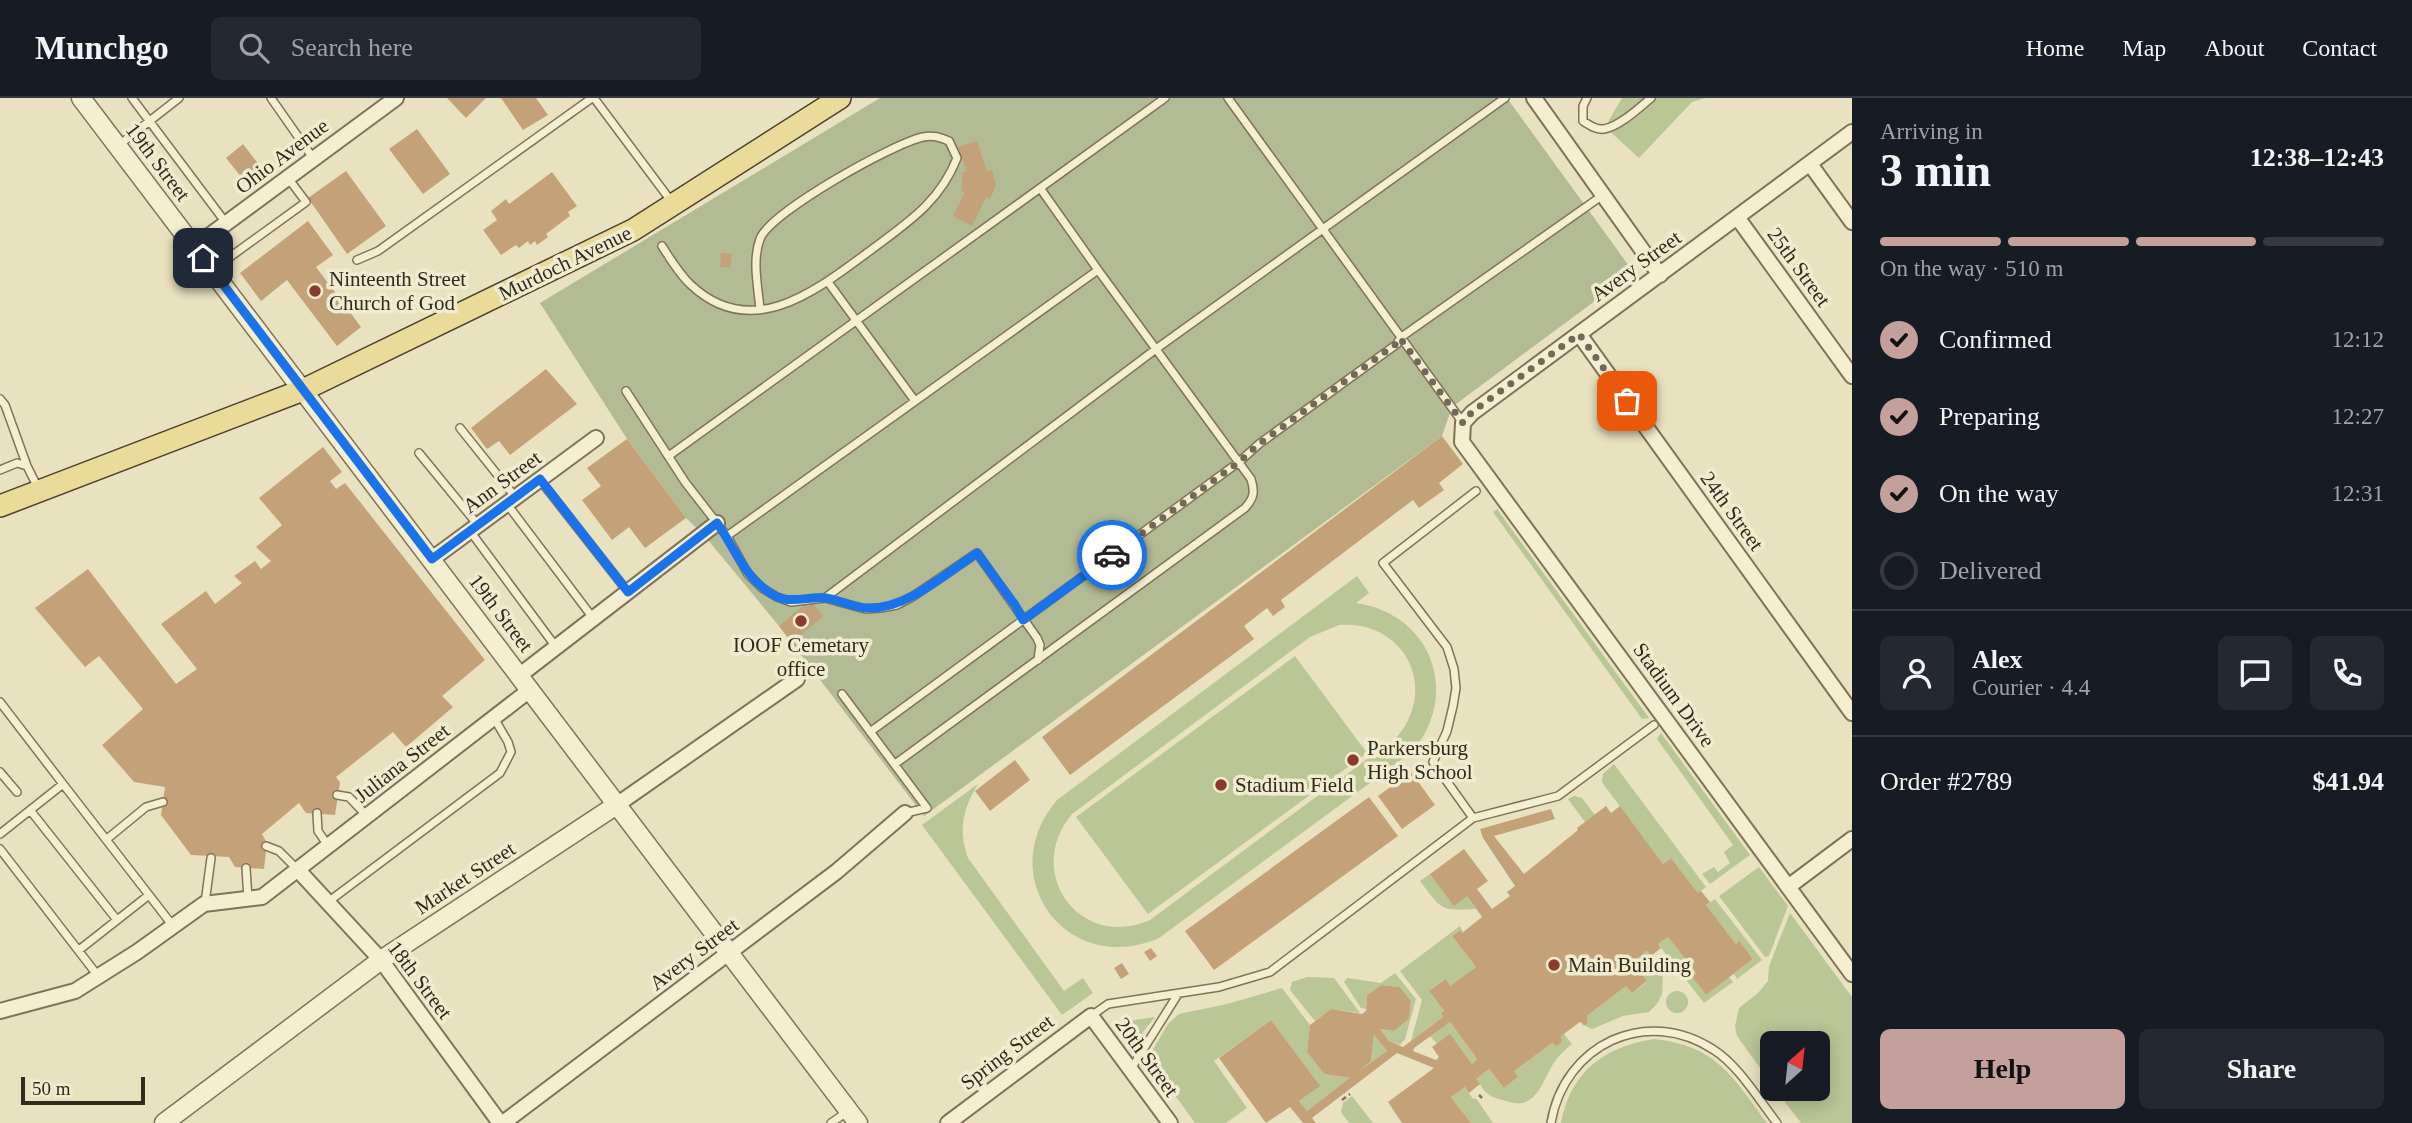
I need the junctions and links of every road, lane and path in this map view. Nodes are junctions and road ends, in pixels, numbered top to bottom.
1 (81, 98) edge
2 (132, 98) edge
3 (179, 98) edge
4 (271, 98) edge
5 (396, 98) edge
6 (593, 98) edge
7 (1165, 98) edge
8 (1228, 98) edge
9 (1504, 98) edge
10 (1534, 98) edge
11 (1587, 98) edge
12 (1651, 98) edge
13 (830, 100) edge
14 (150, 122) junction
15 (1852, 132) edge
16 (117, 146) junction
17 (313, 158) junction
18 (1810, 164) junction
19 (288, 177) junction
20 (1040, 188) junction
21 (1603, 195) junction
22 (673, 205) junction
23 (1737, 217) junction
24 (1852, 222) edge
25 (226, 224) junction
26 (1322, 230) junction
27 (662, 246) dead end
28 (194, 247) junction
29 (357, 260) dead end
30 (212, 270) junction
31 (1097, 270) junction
32 (1660, 275) junction
33 (828, 282) junction
34 (760, 309) junction
35 (857, 320) junction
36 (1579, 334) junction
37 (1400, 338) junction
38 (1156, 349) junction
39 (1852, 376) edge
40 (303, 390) junction
41 (626, 391) dead end
42 (0, 399) edge
43 (915, 401) junction
44 (1463, 423) junction
45 (460, 428) dead end
46 (597, 438) dead end
47 (419, 453) dead end
48 (670, 455) junction
49 (1239, 462) junction
50 (27, 466) junction
51 (0, 470) edge
52 (540, 479) junction
53 (39, 491) junction
54 (1476, 491) dead end
55 (511, 501) junction
56 (0, 506) edge
57 (717, 523) junction
58 (474, 528) junction
59 (727, 536) junction
60 (432, 559) junction
61 (628, 592) junction
62 (825, 598) junction
63 (593, 619) junction
64 (1023, 620) junction
65 (556, 647) junction
66 (1038, 660) junction
67 (797, 679) dead end
68 (526, 682) junction
69 (842, 694) dead end
70 (0, 702) edge
71 (1852, 713) edge
72 (494, 718) junction
73 (1654, 725) dead end
74 (870, 732) junction
75 (895, 764) junction
76 (0, 772) edge
77 (63, 784) junction
78 (17, 792) dead end
79 (337, 795) dead end
80 (163, 802) dead end
81 (618, 804) junction
82 (30, 810) junction
83 (317, 813) dead end
84 (905, 813) joint
85 (367, 816) junction
86 (1473, 818) junction
87 (0, 834) edge
88 (107, 839) junction
89 (1852, 839) edge
90 (267, 846) dead end
91 (329, 846) junction
92 (0, 849) edge
93 (211, 858) dead end
94 (246, 868) dead end
95 (298, 870) junction
96 (1788, 887) junction
97 (149, 895) junction
98 (248, 899) junction
99 (328, 902) junction
100 (204, 904) junction
101 (117, 920) junction
102 (173, 926) junction
103 (79, 950) junction
104 (730, 953) junction
105 (381, 960) junction
106 (1852, 974) edge
107 (98, 977) junction
108 (1178, 994) junction
109 (0, 1012) edge
110 (1091, 1016) junction
111 (1130, 1069) junction
112 (1350, 1094) dead end
113 (1342, 1100) dead end
114 (854, 1117) edge
115 (164, 1123) edge
116 (502, 1123) edge
117 (831, 1123) edge
118 (948, 1123) edge
119 (1170, 1123) edge
120 (1551, 1123) edge
121 (1777, 1123) edge

1 - 16 street, 19th Street
2 - 14 lane
3 - 14 lane
4 - 17 lane
5 - 17 street, Ohio Avenue
6 - 22 lane
6 - 29 lane
7 - 20 lane
8 - 26 lane
9 - 26 lane
10 - 21 street
11 - 12 lane
13 - 22 main road, Murdoch Avenue
14 - 16 lane
14 - 25 lane
15 - 18 street, Avery Street
16 - 28 street, 19th Street
17 - 19 street, Ohio Avenue
18 - 23 street, Avery Street
18 - 24 street
19 - 25 street, Ohio Avenue
19 - 30 lane
20 - 31 lane
20 - 35 lane
21 - 32 street
21 - 37 lane
22 - 40 main road, Murdoch Avenue
23 - 32 street, Avery Street
23 - 39 street, 25th Street
25 - 28 street, Ohio Avenue
26 - 37 lane
26 - 38 lane
27 - 34 lane
28 - 30 street, 19th Street
30 - 40 street, 19th Street
31 - 38 lane
31 - 43 lane
32 - 36 street, Avery Street
33 - 34 lane
33 - 34 lane
33 - 35 lane
35 - 43 lane
35 - 48 lane
36 - 44 street, Avery Street
36 - 71 street, 24th Street
37 - 44 lane
37 - 49 lane
38 - 49 lane
38 - 62 lane
40 - 53 main road, Murdoch Avenue
40 - 60 street, 19th Street
41 - 48 lane
42 - 50 lane
43 - 59 lane
44 - 96 street, Stadium Drive
45 - 55 lane
46 - 52 street, Ann Street
47 - 58 lane
48 - 57 lane
49 - 64 lane
49 - 66 lane
50 - 51 lane
50 - 53 lane
52 - 55 street, Ann Street
52 - 61 lane
53 - 56 main road, Murdoch Avenue
54 - 86 lane
55 - 58 street, Ann Street
55 - 63 lane
57 - 59 lane
57 - 61 street, Juliana Street
58 - 60 street, Ann Street
58 - 65 lane
59 - 62 lane
60 - 68 street, 19th Street
61 - 63 street, Juliana Street
62 - 64 lane
63 - 65 street, Juliana Street
64 - 66 lane
64 - 74 lane
65 - 68 street, Juliana Street
66 - 75 lane
67 - 81 street, Market Street
68 - 72 street, Juliana Street
68 - 81 street, 19th Street
69 - 74 lane
70 - 77 lane
72 - 85 street, Juliana Street
72 - 99 lane
73 - 86 lane
74 - 75 lane
75 - 84 lane
76 - 78 lane
77 - 82 lane
77 - 88 lane
79 - 85 lane
80 - 88 lane
81 - 104 street, 19th Street
81 - 105 street, Market Street
82 - 87 lane
82 - 101 lane
83 - 91 lane
84 - 104 street, Avery Street
85 - 91 street, Juliana Street
86 - 108 lane
88 - 97 lane
89 - 96 street
90 - 95 lane
91 - 95 street, Juliana Street
92 - 103 lane
93 - 100 lane
94 - 98 lane
95 - 98 street, Juliana Street
95 - 99 street, 18th Street
96 - 106 street, Stadium Drive
97 - 101 lane
97 - 102 lane
98 - 100 street, Juliana Street
99 - 105 street, 18th Street
100 - 102 street
101 - 103 lane
102 - 107 street
103 - 107 lane
104 - 114 street, 19th Street
104 - 116 street, Avery Street
105 - 115 street, Market Street
105 - 116 street, 18th Street
107 - 109 street
108 - 110 lane
108 - 111 lane
110 - 111 street, 20th Street
110 - 118 street, Spring Street
111 - 119 street, 20th Street
112 - 113 path
114 - 117 lane
120 - 121 lane

